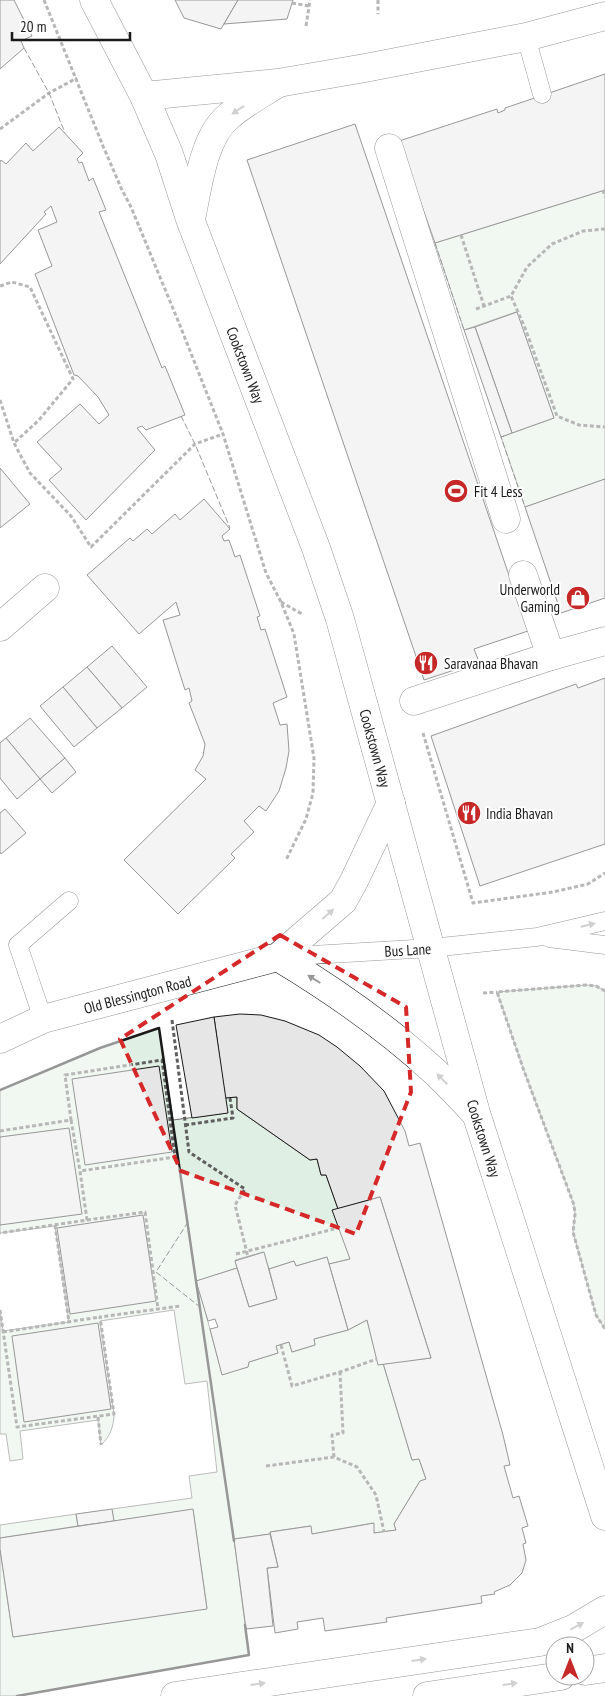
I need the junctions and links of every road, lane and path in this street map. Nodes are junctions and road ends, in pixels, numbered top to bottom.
1 (44, 0) edge
2 (94, 0) edge
3 (310, 0) edge
4 (378, 0) edge
5 (292, 3) dead end
6 (309, 6) junction
7 (378, 14) dead end
8 (605, 16) edge
9 (306, 26) dead end
10 (526, 37) junction
11 (77, 78) junction
12 (278, 83) junction
13 (542, 94) dead end
14 (144, 96) junction
15 (0, 129) edge
16 (389, 148) dead end
17 (602, 190) dead end
18 (605, 197) edge
19 (190, 219) junction
20 (605, 229) edge
21 (461, 235) dead end
22 (0, 286) edge
23 (484, 306) dead end
24 (0, 400) edge
25 (605, 428) edge
26 (222, 434) junction
27 (14, 443) junction
28 (506, 520) dead end
29 (523, 575) dead end
30 (45, 588) dead end
31 (0, 627) edge
32 (605, 641) edge
33 (551, 656) junction
34 (414, 701) joint
35 (391, 803) junction
36 (286, 860) dead end
37 (605, 873) edge
38 (69, 901) dead end
39 (605, 921) edge
40 (536, 937) junction
41 (605, 945) edge
42 (431, 948) junction
43 (278, 957) junction
44 (605, 991) edge
45 (497, 992) junction
46 (483, 993) dead end
47 (43, 1019) junction
48 (172, 1026) dead end
49 (0, 1039) edge
50 (230, 1098) dead end
51 (476, 1113) junction
52 (71, 1120) junction
53 (185, 1125) junction
54 (0, 1131) edge
55 (80, 1171) junction
56 (87, 1220) junction
57 (55, 1225) junction
58 (334, 1229) dead end
59 (0, 1233) edge
60 (246, 1251) junction
61 (236, 1254) dead end
62 (248, 1257) dead end
63 (180, 1306) dead end
64 (158, 1309) junction
65 (0, 1310) edge
66 (100, 1317) junction
67 (69, 1322) junction
68 (605, 1329) edge
69 (3, 1332) junction
70 (281, 1345) dead end
71 (377, 1359) dead end
72 (340, 1372) junction
73 (98, 1417) junction
74 (101, 1445) dead end
75 (334, 1457) junction
76 (266, 1466) dead end
77 (605, 1516) edge
78 (384, 1532) dead end
79 (605, 1610) edge
80 (545, 1678) edge
81 (176, 1696) edge
82 (427, 1696) edge

1 - 11 path
2 - 14 street, Cookstown Way
3 - 6 path
4 - 7 path
5 - 6 path
6 - 9 path
8 - 10 street
10 - 12 street
10 - 13 lane
11 - 15 path
11 - 26 path
12 - 14 street
12 -> 19 street
14 - 19 street, Cookstown Way
16 - 28 street
17 - 18 path
19 - 35 street, Cookstown Way
20 - 25 path
21 - 23 path
22 - 27 path
24 - 27 path
26 - 27 path
26 - 36 path
29 - 33 street
30 - 31 street
32 - 33 street
33 - 34 street
34 - 37 path
35 - 42 street, Cookstown Way
43 -> 35 street
38 - 47 lane
40 -> 39 lane, Bus Lane
40 - 41 lane, Bus Lane
40 - 42 lane, Bus Lane
42 - 43 lane, Bus Lane
42 - 51 street, Cookstown Way
43 - 47 street, Old Blessington Road
51 -> 43 street
44 - 45 path
45 - 46 path
45 - 68 path
47 - 49 street, Old Blessington Road
48 - 53 path
50 - 53 path
51 - 77 street, Cookstown Way
52 - 54 path
52 - 55 path
52 - 55 path
53 - 60 path
55 - 56 path
56 - 57 path
56 - 64 path
57 - 59 path
57 - 67 path
58 - 60 path
60 - 61 path
60 - 62 path
63 - 64 path
64 - 66 path
65 - 69 path
66 - 67 path
66 - 73 path
67 - 69 path
69 - 73 path
70 - 72 path
71 - 72 path
72 - 75 path
73 - 74 path
75 - 76 path
75 - 78 path
81 -> 79 street
82 -> 80 street

